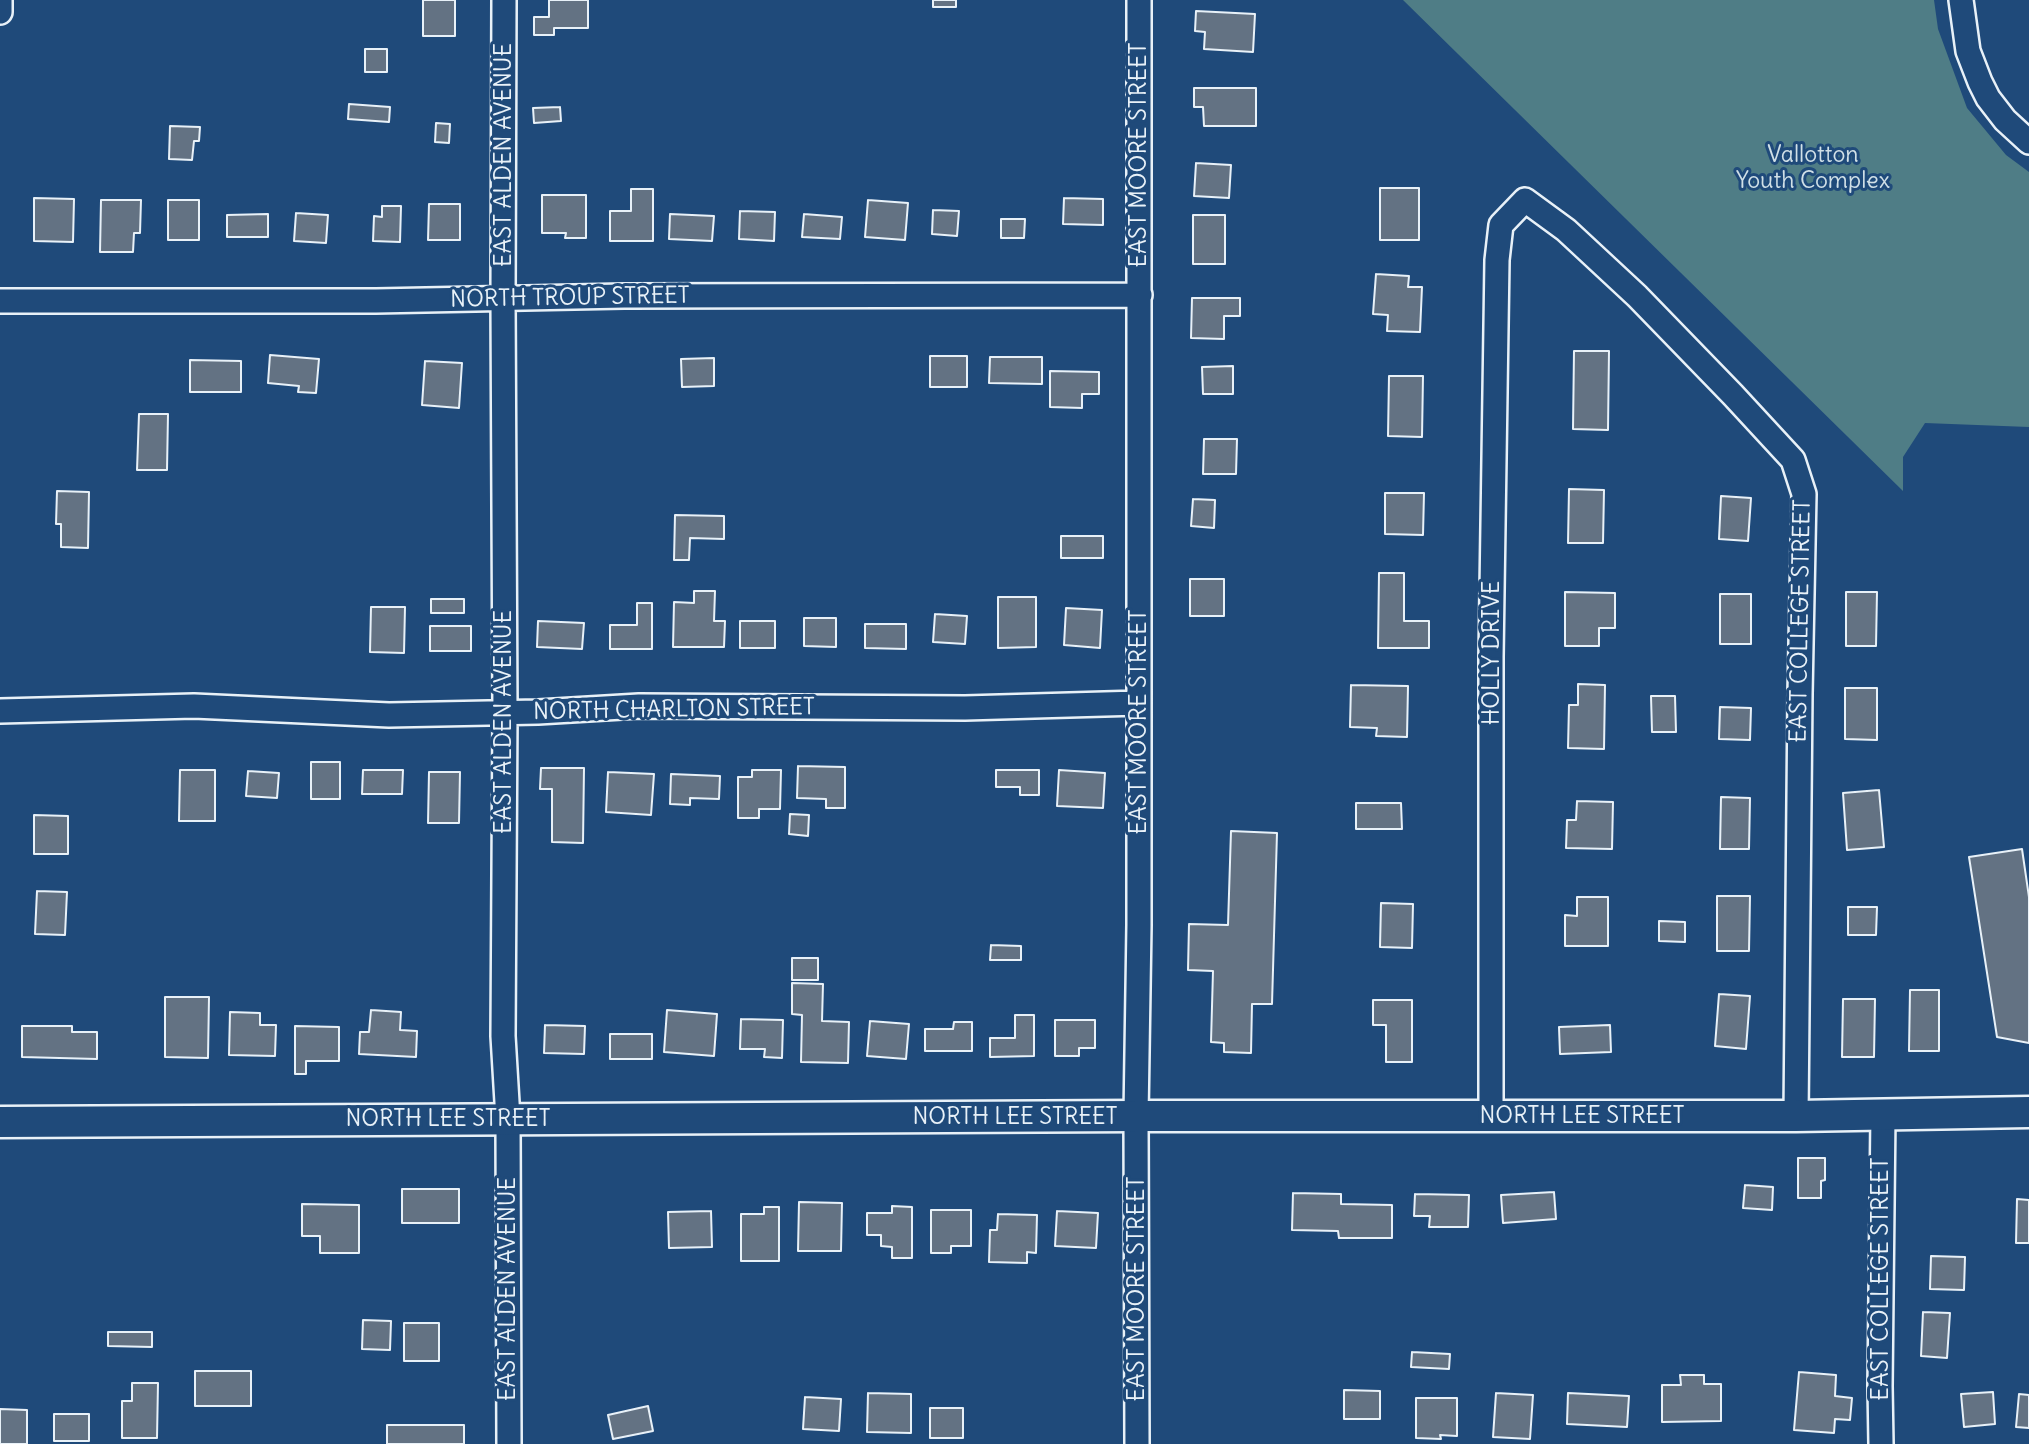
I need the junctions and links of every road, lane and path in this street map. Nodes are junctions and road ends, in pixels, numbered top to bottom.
1 (0, 0) edge
2 (504, 0) edge
3 (1139, 0) edge
4 (1961, 0) edge
5 (0, 12) edge
6 (2029, 142) edge
7 (1525, 200) joint
8 (1140, 295) junction
9 (503, 299) junction
10 (0, 301) edge
11 (1139, 703) junction
12 (0, 711) edge
13 (505, 713) junction
14 (2029, 1112) edge
15 (1883, 1114) junction
16 (1136, 1116) junction
17 (1491, 1116) junction
18 (1796, 1116) junction
19 (508, 1119) junction
20 (0, 1122) edge
21 (509, 1444) edge
22 (1138, 1444) edge
23 (1881, 1444) edge

1 - 5 street
2 - 9 street, EAST ALDEN AVENUE
3 - 8 street, EAST MOORE STREET
4 - 6 street
7 - 17 street, HOLLY DRIVE
7 - 18 street, EAST COLLEGE STREET
8 - 9 street, NORTH TROUP STREET
8 - 11 street, EAST MOORE STREET
9 - 10 street, NORTH TROUP STREET
9 - 13 street, EAST ALDEN AVENUE
11 - 13 street, NORTH CHARLTON STREET
11 - 16 street, EAST MOORE STREET
12 - 13 street, NORTH CHARLTON STREET
13 - 19 street, EAST ALDEN AVENUE
14 - 15 street, NORTH LEE STREET
15 - 18 street, NORTH LEE STREET
15 - 23 street, EAST COLLEGE STREET
16 - 17 street, NORTH LEE STREET
16 - 19 street, NORTH LEE STREET
16 - 22 street, EAST MOORE STREET
17 - 18 street, NORTH LEE STREET
19 - 20 street, NORTH LEE STREET
19 - 21 street, EAST ALDEN AVENUE

